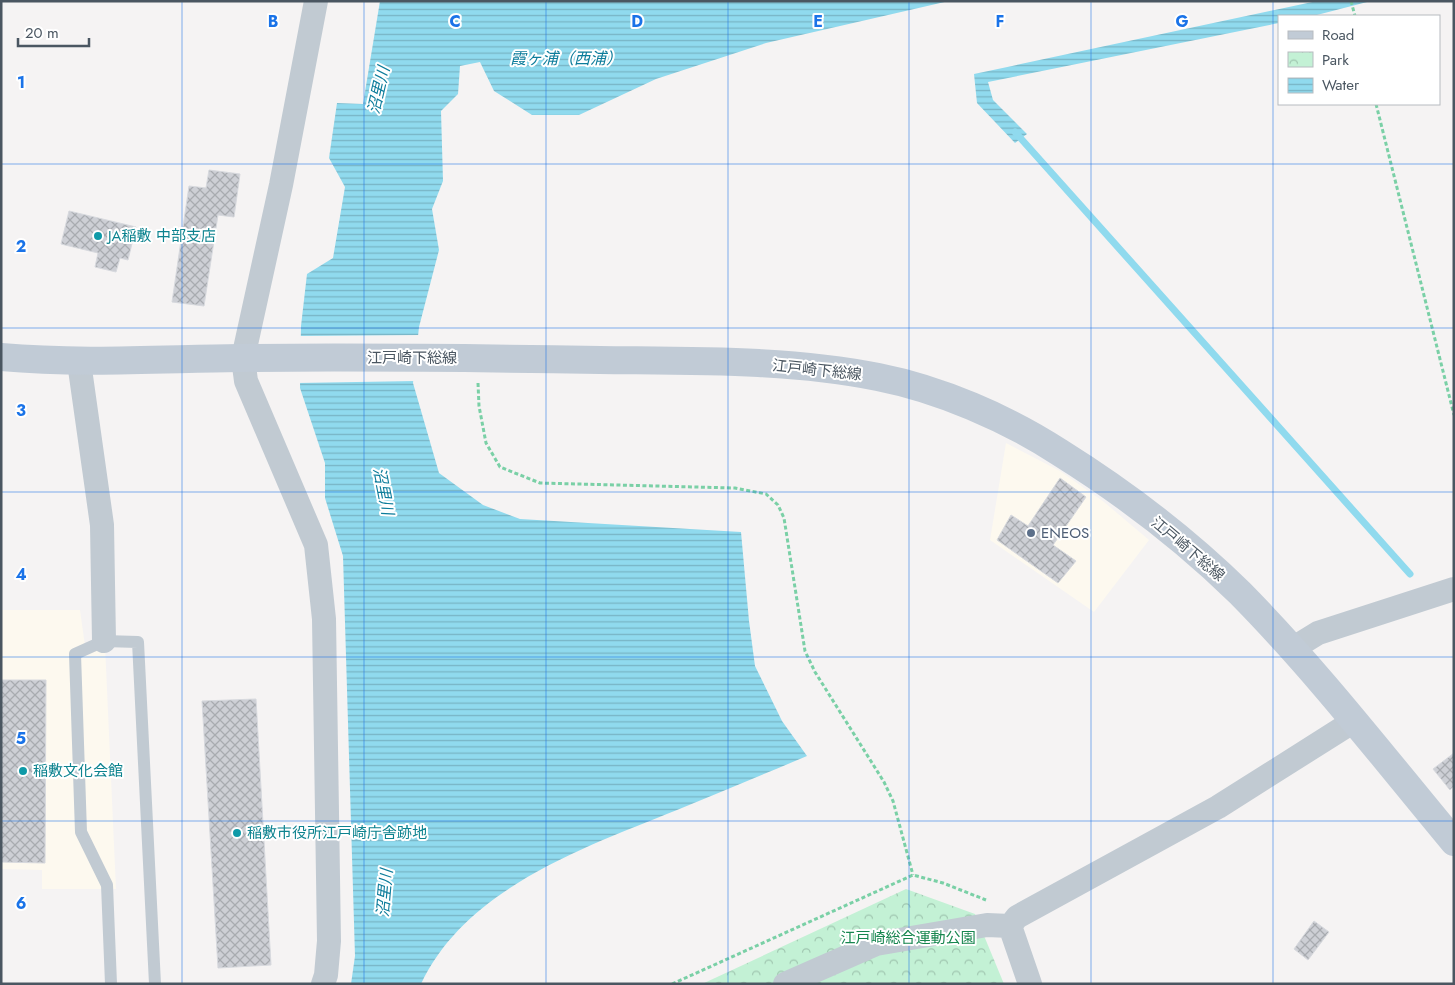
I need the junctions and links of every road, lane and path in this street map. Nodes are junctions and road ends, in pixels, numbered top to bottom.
1 (316, 1) edge
2 (1351, 1) edge
3 (1355, 15) edge
4 (1376, 105) edge
5 (1, 357) edge
6 (473, 358) junction
7 (253, 359) junction
8 (78, 362) junction
9 (1454, 415) edge
10 (1454, 589) edge
11 (104, 641) junction
12 (1292, 649) junction
13 (1354, 721) junction
14 (1454, 842) edge
15 (913, 875) junction
16 (1013, 922) junction
17 (111, 984) edge
18 (155, 984) edge
19 (323, 984) edge
20 (672, 984) edge
21 (785, 984) edge
22 (1030, 984) edge

1 - 7 street
2 - 3 path
4 - 9 path
5 - 8 main road, 江戸崎下総線
6 - 7 main road, 江戸崎下総線
6 - 12 main road, 江戸崎下総線
6 - 15 path
7 - 8 main road, 江戸崎下総線
7 - 19 street
8 - 11 street
10 - 12 street
11 - 17 lane
11 - 18 lane
12 - 13 main road, 江戸崎下総線
13 - 14 main road, 江戸崎下総線
13 - 16 street
15 - 16 path
15 - 20 path
16 - 21 street
16 - 22 street

